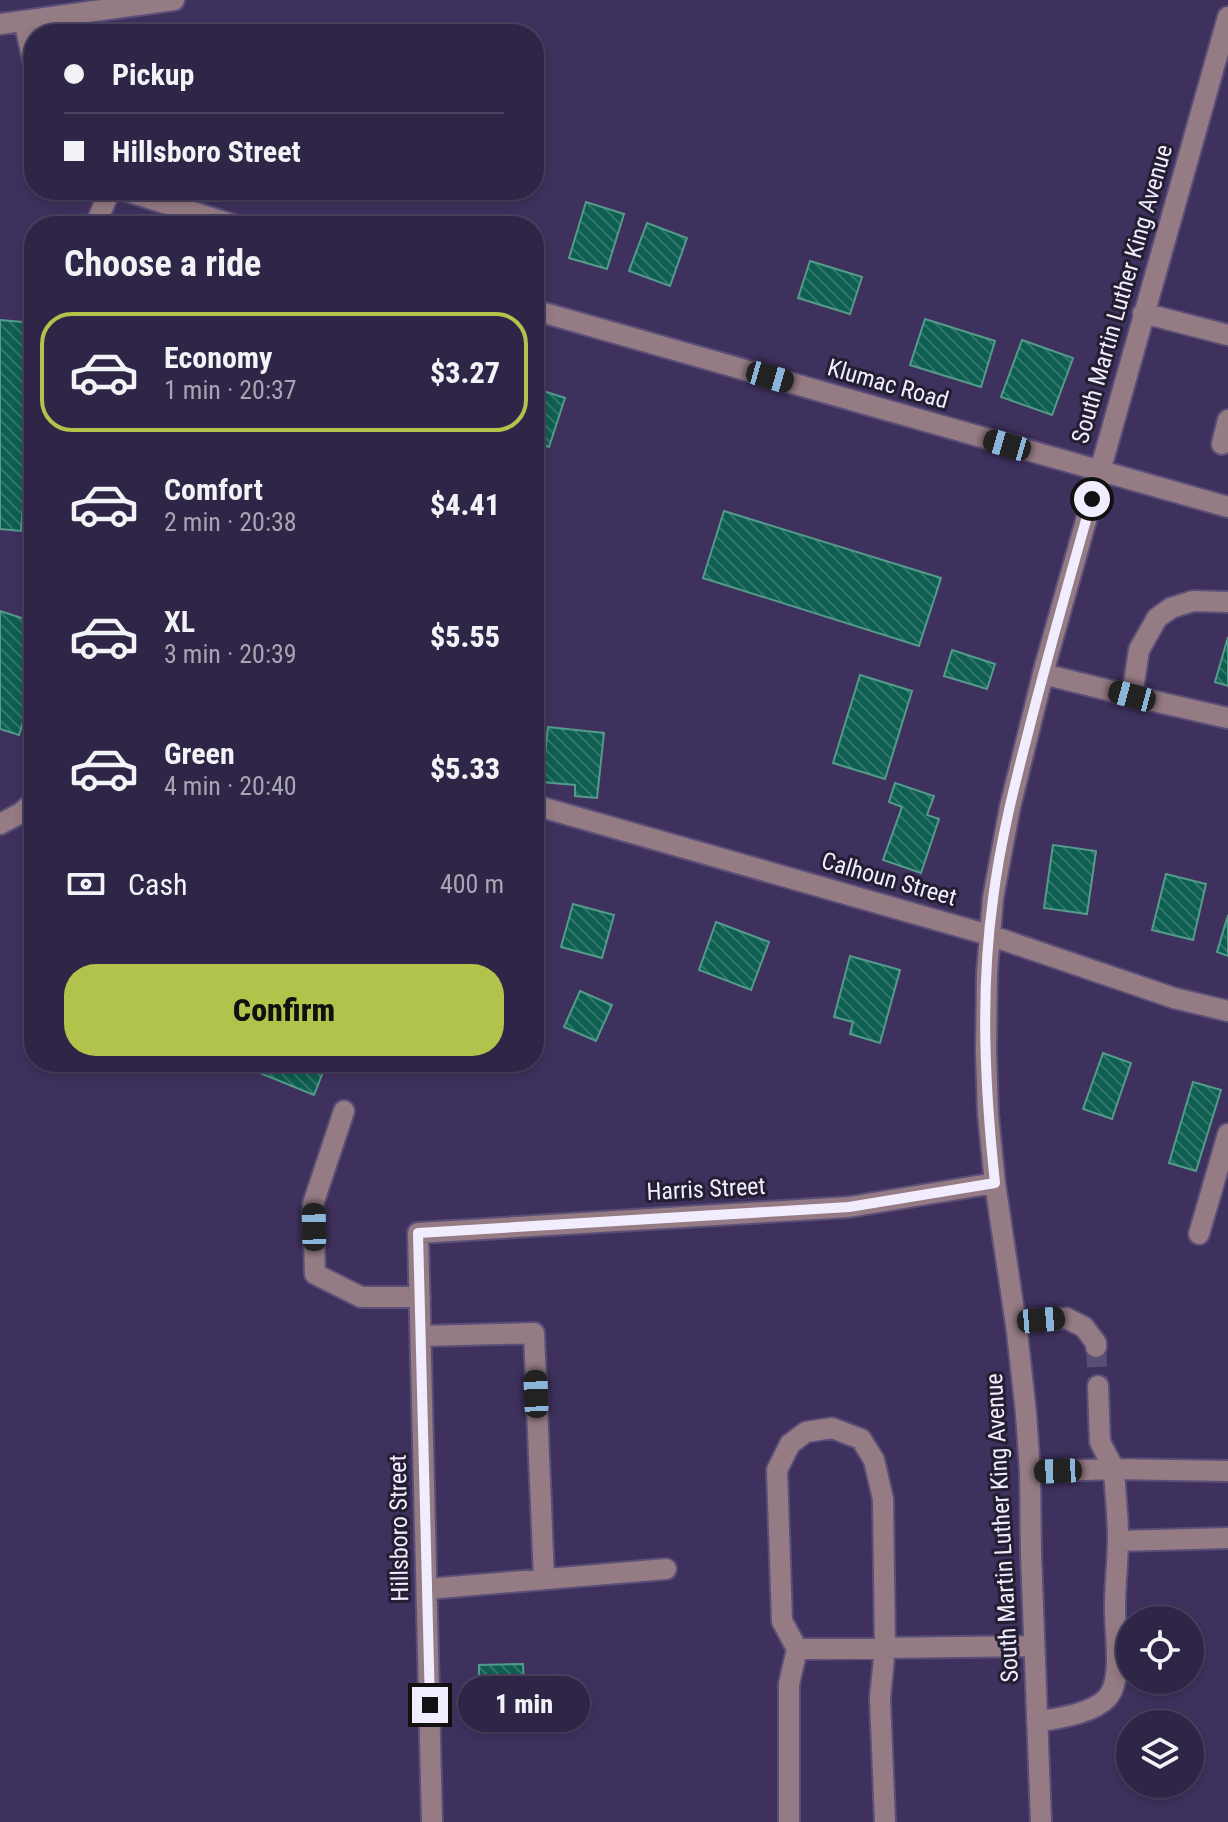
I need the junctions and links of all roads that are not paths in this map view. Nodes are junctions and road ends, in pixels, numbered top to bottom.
1 (174, 0) edge
2 (1228, 17) edge
3 (24, 21) junction
4 (0, 24) edge
5 (25, 24) edge
6 (154, 200) edge
7 (204, 216) edge
8 (544, 313) edge
9 (1143, 313) junction
10 (1228, 335) edge
11 (1228, 420) edge
12 (1222, 444) dead end
13 (1099, 471) junction
14 (1228, 507) edge
15 (1228, 602) edge
16 (1043, 674) junction
17 (1132, 696) junction
18 (1228, 718) edge
19 (544, 808) edge
20 (24, 810) edge
21 (0, 824) edge
22 (989, 935) junction
23 (1228, 1011) edge
24 (344, 1111) dead end
25 (1228, 1134) edge
26 (995, 1183) junction
27 (418, 1233) joint
28 (1199, 1234) dead end
29 (420, 1297) junction
30 (1016, 1322) junction
31 (421, 1336) junction
32 (1096, 1347) tunnel mouth
33 (1098, 1386) tunnel mouth
34 (1114, 1469) junction
35 (1228, 1471) edge
36 (1030, 1472) junction
37 (1228, 1538) edge
38 (1118, 1541) junction
39 (666, 1569) dead end
40 (544, 1579) junction
41 (427, 1589) junction
42 (1034, 1646) junction
43 (885, 1648) junction
44 (797, 1649) junction
45 (1037, 1722) junction
46 (432, 1822) edge
47 (789, 1822) edge
48 (885, 1822) edge
49 (1041, 1822) edge

1 - 3 street
2 - 9 street, South Martin Luther King Avenue
3 - 4 street
3 - 5 street
6 - 7 street
8 - 13 street, Klumac Road
9 - 10 street
9 - 13 street, South Martin Luther King Avenue
11 - 12 street
13 - 14 street, Klumac Road
13 - 16 street, South Martin Luther King Avenue
15 - 17 street
16 - 17 street
16 - 22 street, South Martin Luther King Avenue
17 - 18 street
19 - 22 street, Calhoun Street
20 - 21 street
22 - 23 street, Calhoun Street
22 - 26 street, South Martin Luther King Avenue
24 - 29 street
25 - 28 street
26 - 27 street, Harris Street
26 - 30 street, South Martin Luther King Avenue
27 - 29 street, Hillsboro Street
29 - 31 street, Hillsboro Street
30 - 32 street
30 - 36 street, South Martin Luther King Avenue
31 - 40 street
31 - 41 street, Hillsboro Street
33 - 34 street
34 - 35 street
34 - 36 street
34 - 38 street
36 - 42 street, South Martin Luther King Avenue
37 - 38 street
38 - 45 street
39 - 40 street
40 - 41 street
41 - 46 street, Hillsboro Street
42 - 43 street
42 - 45 street, South Martin Luther King Avenue
43 - 44 street
43 - 44 street
43 - 48 street
44 - 47 street
45 - 49 street, South Martin Luther King Avenue

